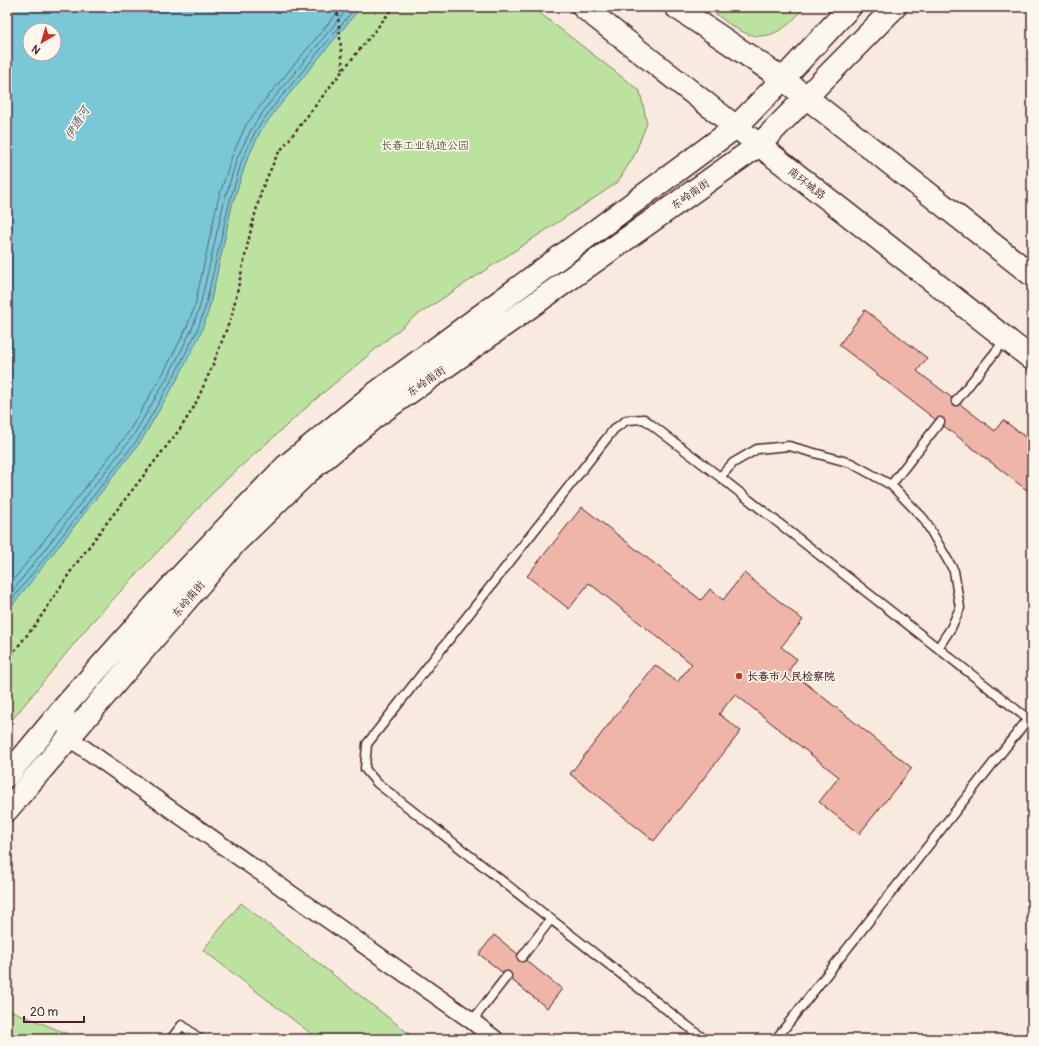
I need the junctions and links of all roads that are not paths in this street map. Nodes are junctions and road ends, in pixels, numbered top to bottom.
1 (583, 7) edge
2 (676, 7) edge
3 (850, 7) edge
4 (894, 7) edge
5 (783, 79) junction
6 (806, 98) junction
7 (736, 127) junction
8 (759, 145) junction
9 (1032, 275) edge
10 (1006, 338) junction
11 (1032, 358) edge
12 (956, 401) dead end
13 (940, 422) dead end
14 (720, 477) junction
15 (891, 485) junction
16 (938, 648) junction
17 (66, 705) junction
18 (1030, 721) edge
19 (68, 737) junction
20 (7, 776) edge
21 (7, 810) edge
22 (551, 920) junction
23 (522, 957) dead end
24 (507, 976) dead end
25 (472, 1021) junction
26 (171, 1039) edge
27 (200, 1039) edge
28 (495, 1039) edge
29 (704, 1039) edge
30 (776, 1039) edge

1 - 7 main road, 南环城路
2 - 5 main road
3 - 5 main road, 东岭南街
4 - 6 main road, 东岭南街
5 - 6 main road
5 - 7 main road, 东岭南街
6 - 8 main road, 东岭南街
6 - 9 main road
7 - 8 main road, 南环城路
7 - 17 main road, 东岭南街
8 - 10 main road, 南环城路
8 - 19 main road, 东岭南街
10 - 11 main road, 南环城路
10 - 12 lane
13 - 15 lane
14 - 15 lane
14 - 16 lane
14 - 22 lane
15 - 16 lane
16 - 18 lane
17 - 19 street
17 - 20 main road, 东岭南街
18 - 30 lane
19 - 21 main road, 东岭南街
19 - 25 street
22 - 23 lane
22 - 29 lane
24 - 25 lane
25 - 28 street
26 - 27 lane

